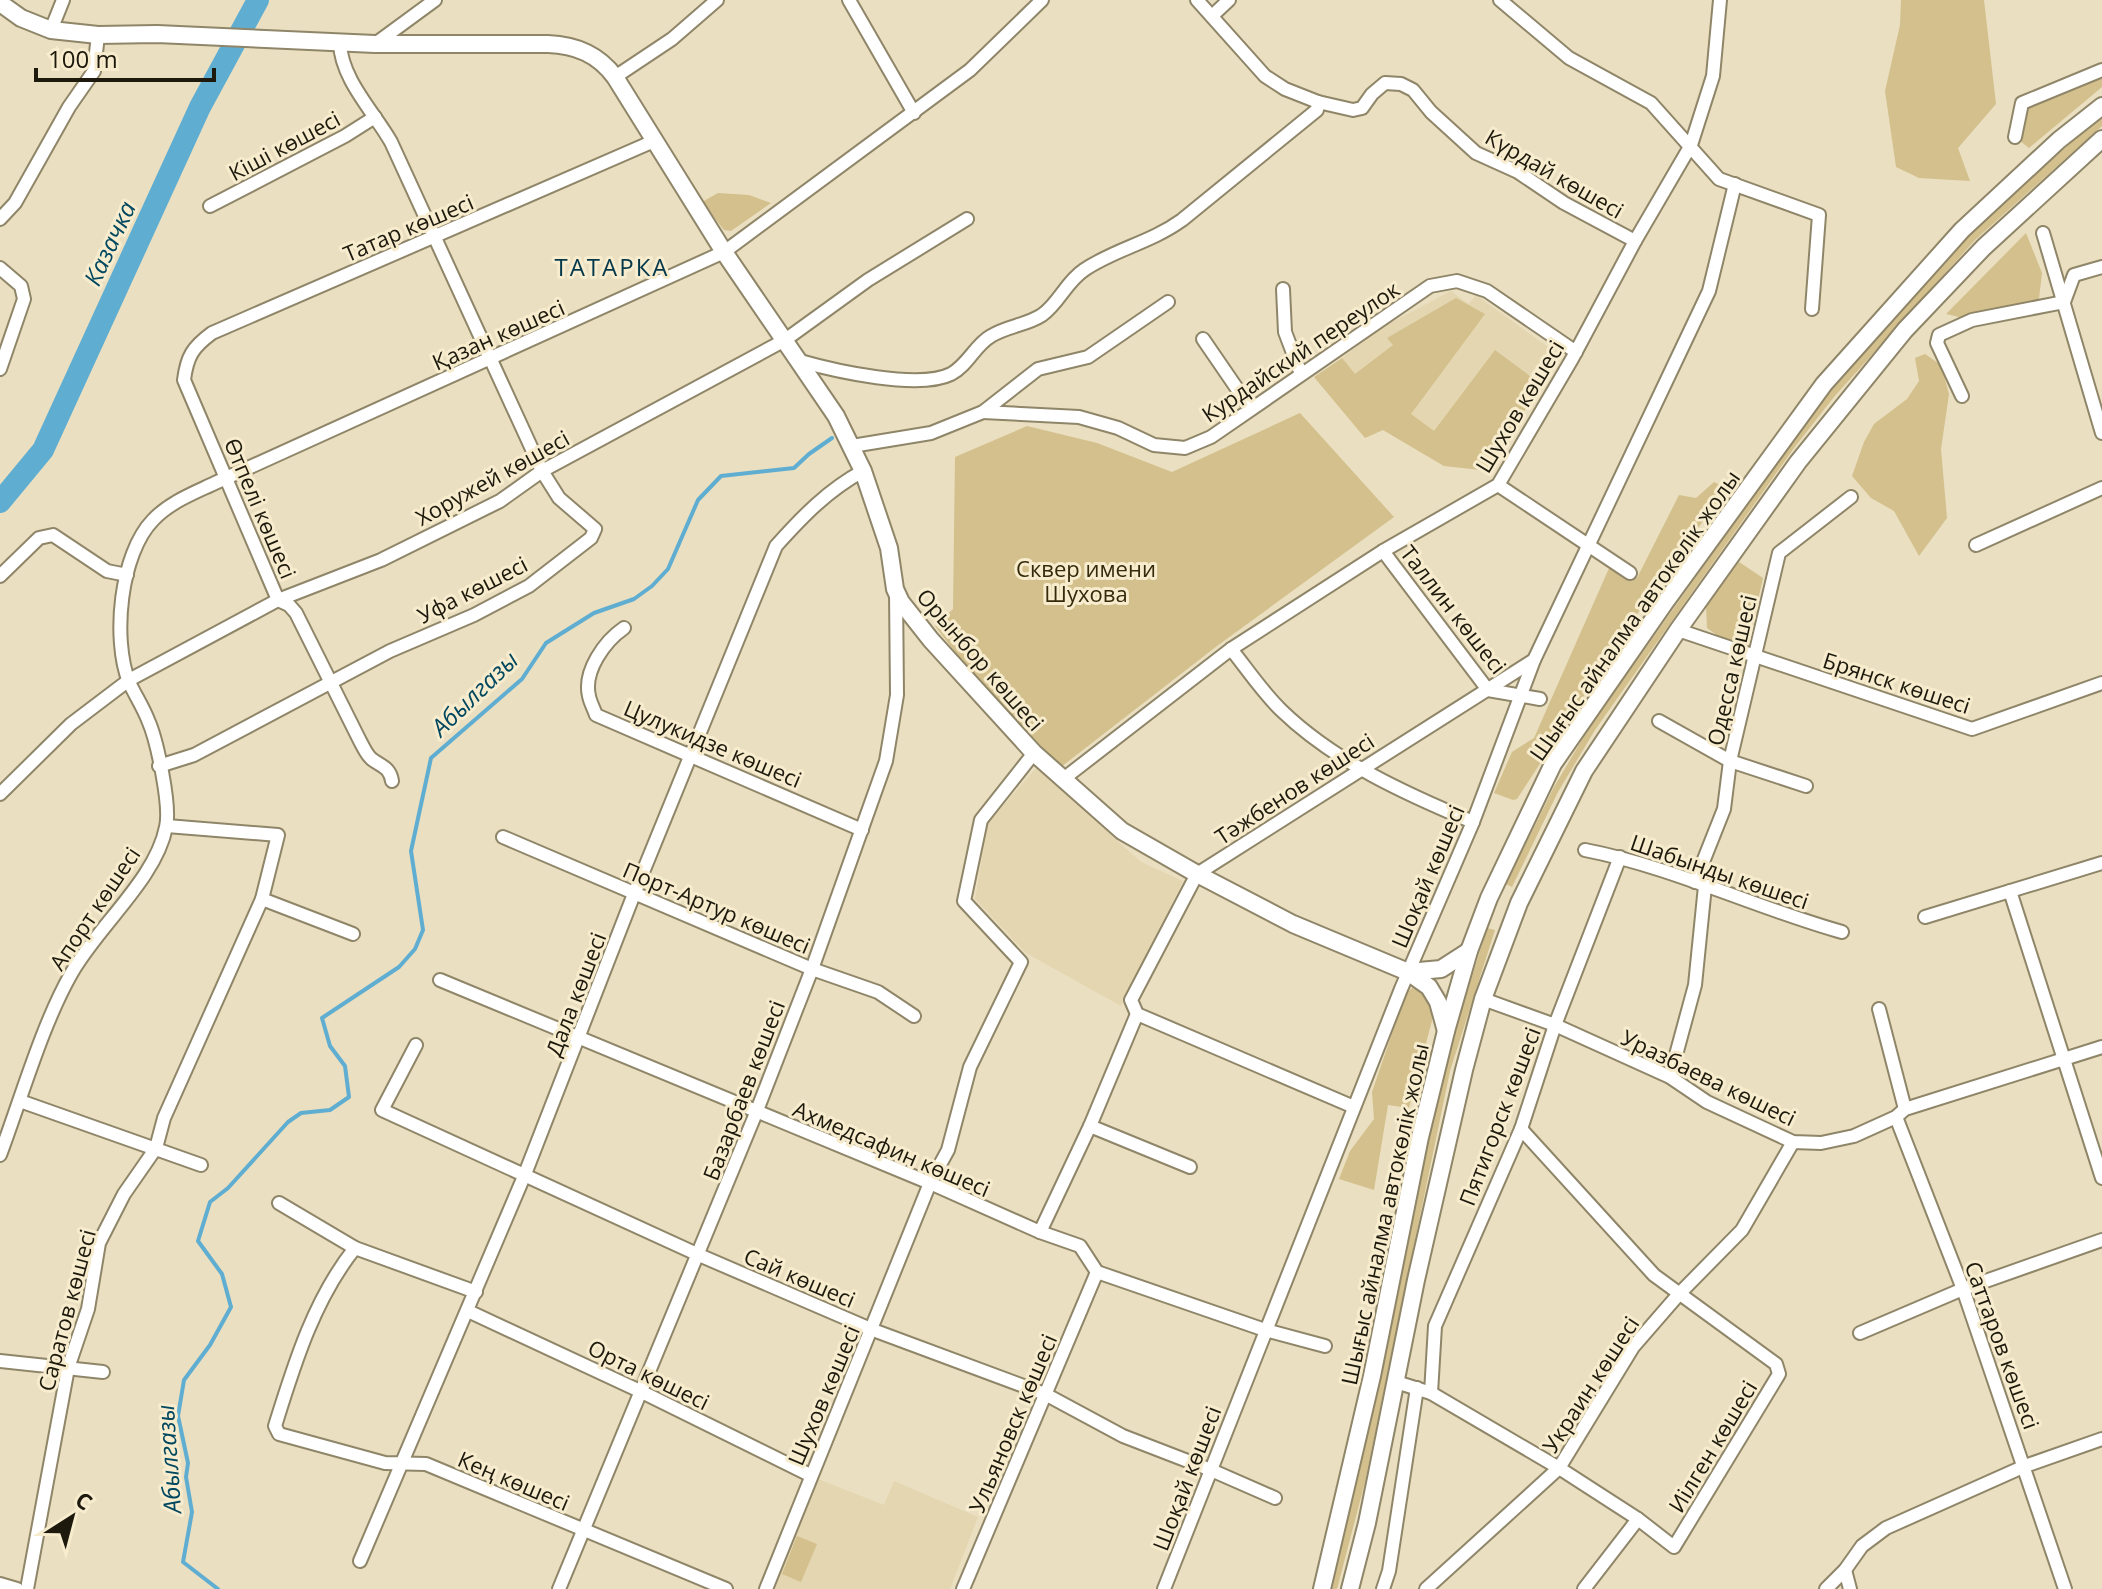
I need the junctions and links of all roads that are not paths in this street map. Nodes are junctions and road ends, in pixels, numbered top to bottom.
1 (63, 0) edge
2 (435, 0) edge
3 (717, 0) edge
4 (1042, 0) edge
5 (1197, 0) edge
6 (1229, 0) edge
7 (1500, 0) edge
8 (1720, 0) edge
9 (852, 1) edge
10 (0, 3) edge
11 (1212, 16) junction
12 (51, 30) junction
13 (98, 35) junction
14 (340, 43) junction
15 (375, 44) junction
16 (2102, 70) edge
17 (615, 77) junction
18 (1318, 102) junction
19 (2102, 106) edge
20 (914, 113) junction
21 (375, 117) junction
22 (2015, 137) dead end
23 (2102, 139) edge
24 (654, 141) junction
25 (1691, 145) junction
26 (1735, 184) junction
27 (210, 206) dead end
28 (0, 219) edge
29 (967, 219) dead end
30 (2043, 233) dead end
31 (432, 236) junction
32 (1635, 241) junction
33 (724, 252) junction
34 (2102, 267) edge
35 (0, 268) edge
36 (1283, 289) dead end
37 (1168, 302) dead end
38 (2064, 302) junction
39 (1812, 309) dead end
40 (1203, 339) dead end
41 (785, 340) junction
42 (1576, 352) junction
43 (489, 359) junction
44 (186, 360) joint
45 (800, 361) junction
46 (0, 369) edge
47 (1301, 374) junction
48 (1962, 396) dead end
49 (1251, 409) junction
50 (983, 412) junction
51 (2102, 433) edge
52 (852, 446) junction
53 (542, 471) junction
54 (863, 471) junction
55 (226, 478) junction
56 (1498, 485) junction
57 (2102, 488) edge
58 (1851, 497) dead end
59 (1976, 545) dead end
60 (1590, 547) junction
61 (1383, 551) junction
62 (1630, 573) dead end
63 (127, 575) junction
64 (0, 576) edge
65 (895, 589) junction
66 (278, 600) junction
67 (624, 628) dead end
68 (1678, 630) junction
69 (1231, 649) junction
70 (1754, 656) junction
71 (1534, 660) junction
72 (129, 680) junction
73 (329, 683) junction
74 (2102, 683) edge
75 (1488, 690) junction
76 (1520, 697) junction
77 (1540, 699) dead end
78 (1659, 721) dead end
79 (1034, 753) junction
80 (692, 755) junction
81 (1730, 761) junction
82 (159, 766) junction
83 (1363, 767) junction
84 (1062, 780) junction
85 (392, 781) dead end
86 (1806, 786) dead end
87 (0, 794) edge
88 (1473, 822) junction
89 (167, 826) junction
90 (862, 830) junction
91 (503, 837) dead end
92 (1585, 850) dead end
93 (1620, 857) junction
94 (2102, 863) edge
95 (1197, 874) junction
96 (1700, 884) junction
97 (2010, 891) junction
98 (634, 894) junction
99 (262, 899) junction
100 (1925, 917) dead end
101 (1842, 932) dead end
102 (353, 934) dead end
103 (1469, 951) junction
104 (812, 969) junction
105 (1408, 972) junction
106 (440, 980) dead end
107 (1483, 999) junction
108 (1879, 1009) dead end
109 (1137, 1014) junction
110 (914, 1016) dead end
111 (1555, 1025) junction
112 (1446, 1031) junction
113 (580, 1037) junction
114 (416, 1045) dead end
115 (2102, 1047) edge
116 (2065, 1057) junction
117 (1670, 1077) junction
118 (20, 1101) junction
119 (1354, 1107) junction
120 (756, 1113) junction
121 (1901, 1113) junction
122 (1090, 1126) junction
123 (1521, 1129) junction
124 (1793, 1142) junction
125 (156, 1148) junction
126 (0, 1155) edge
127 (201, 1165) dead end
128 (1190, 1167) dead end
129 (525, 1174) junction
130 (2102, 1178) edge
131 (930, 1183) junction
132 (279, 1203) dead end
133 (1040, 1232) junction
134 (2102, 1240) edge
135 (355, 1248) junction
136 (699, 1255) junction
137 (1097, 1272) junction
138 (1963, 1289) junction
139 (476, 1292) junction
140 (1679, 1294) junction
141 (468, 1311) junction
142 (873, 1330) junction
143 (1265, 1330) junction
144 (1860, 1333) dead end
145 (1325, 1346) dead end
146 (0, 1361) edge
147 (68, 1368) junction
148 (103, 1372) dead end
149 (1396, 1382) junction
150 (1417, 1388) junction
151 (642, 1392) junction
152 (1431, 1393) junction
153 (1045, 1394) junction
154 (2102, 1439) edge
155 (403, 1462) junction
156 (2025, 1466) junction
157 (1559, 1468) junction
158 (1211, 1470) junction
159 (810, 1475) junction
160 (1275, 1498) dead end
161 (1638, 1519) junction
162 (584, 1532) junction
163 (360, 1561) dead end
164 (1845, 1570) junction
165 (0, 1584) edge
166 (17, 1589) edge
167 (27, 1589) edge
168 (559, 1589) edge
169 (726, 1589) edge
170 (766, 1589) edge
171 (963, 1589) edge
172 (1164, 1589) edge
173 (1322, 1589) edge
174 (1350, 1589) edge
175 (1383, 1589) edge
176 (1426, 1589) edge
177 (1584, 1589) edge
178 (1826, 1589) edge
179 (1850, 1589) edge
180 (2065, 1589) edge

1 - 12 street
2 - 15 street
3 - 17 street
4 - 20 street, Қазан көшесі
5 - 11 street, Күрдай көшесі
6 - 11 street
7 - 25 street
8 - 25 street, Шухов көшесі
9 - 20 street
10 - 12 main road
11 - 18 street, Күрдай көшесі
12 - 13 main road
13 - 14 main road
13 - 28 street
14 - 15 main road
14 - 21 street, Уфа көшесі
15 - 17 main road, Орынбор көшесі
16 - 22 street
17 - 24 main road, Орынбор көшесі
18 - 32 street, Күрдай көшесі
18 - 45 street
19 - 103 main road, Шығыс айналма автокөлік жолы
20 - 33 street, Қазан көшесі
21 - 27 street, Кіші көшесі
21 - 31 street, Уфа көшесі
23 - 68 main road, Шығыс айналма автокөлік жолы
24 - 31 street, Татар көшесі
24 - 33 main road, Орынбор көшесі
25 - 26 street
25 - 32 street, Шухов көшесі
26 - 39 street
26 - 60 street, Шоқай көшесі
29 - 41 street, Хоружей көшесі
30 - 38 street
31 - 43 street, Уфа көшесі
31 - 44 street, Татар көшесі
32 - 42 street, Шухов көшесі
33 - 41 main road, Орынбор көшесі
33 - 43 street, Қазан көшесі
34 - 38 street
35 - 46 street
36 - 47 street
37 - 50 street
38 - 48 street
38 - 51 street
40 - 49 street
41 - 45 main road, Орынбор көшесі
41 - 53 street, Хоружей көшесі
42 - 47 street, Курдайский переулок
42 - 56 street, Шухов көшесі
43 - 53 street, Уфа көшесі
43 - 55 street, Қазан көшесі
44 - 55 street, Өтпелі көшесі
45 - 52 main road, Орынбор көшесі
47 - 49 street, Курдайский переулок
49 - 50 street, Курдайский переулок
50 - 52 street
52 - 54 main road, Орынбор көшесі
53 - 66 street, Хоружей көшесі
53 - 73 street, Уфа көшесі
54 - 65 main road, Орынбор көшесі
54 - 80 street, Дала көшесі
55 - 63 street, Қазан көшесі
55 - 66 street, Өтпелі көшесі
56 - 60 street
56 - 61 street, Шухов көшесі
57 - 59 street
58 - 70 street, Одесса көшесі
60 - 62 street
60 - 71 street, Шоқай көшесі
61 - 69 street, Шухов көшесі
61 - 75 street, Таллин көшесі
63 - 64 street
63 - 72 street, Қазан көшесі
65 - 79 main road, Орынбор көшесі
65 - 90 street, Базарбаев көшесі
66 - 72 street, Хоружей көшесі
66 - 73 street, Өтпелі көшесі
67 - 80 street, Цулукидзе көшесі
68 - 70 street, Брянск көшесі
68 - 107 main road, Шығыс айналма автокөлік жолы
69 - 83 street
69 - 84 street, Шухов көшесі
70 - 74 street, Брянск көшесі
70 - 81 street, Одесса көшесі
71 - 75 street, Тәжбенов көшесі
71 - 76 street, Шоқай көшесі
72 - 82 street, Апорт көшесі
72 - 87 street, Хоружей көшесі
73 - 82 street, Уфа көшесі
73 - 85 street, Өтпелі көшесі
75 - 76 street, Таллин көшесі
75 - 83 street, Тәжбенов көшесі
76 - 77 street, Таллин көшесі
76 - 88 street, Шоқай көшесі
78 - 81 street
79 - 84 main road, Орынбор көшесі
79 - 131 street, Шухов көшесі
80 - 90 street, Цулукидзе көшесі
80 - 98 street, Дала көшесі
81 - 86 street
81 - 96 street, Одесса көшесі
82 - 89 street, Апорт көшесі
83 - 88 street
83 - 95 street, Тәжбенов көшесі
84 - 95 main road, Орынбор көшесі
88 - 105 street, Шоқай көшесі
89 - 99 street, Саратов көшесі
89 - 118 street, Апорт көшесі
90 - 104 street, Базарбаев көшесі
91 - 98 street, Порт-Артур көшесі
92 - 93 street, Шабынды көшесі
93 - 96 street, Шабынды көшесі
93 - 111 street, Пятигорск көшесі
94 - 97 street
95 - 105 main road, Орынбор көшесі
95 - 109 street, Тәжбенов көшесі
96 - 101 street, Шабынды көшесі
96 - 117 street, Одесса көшесі
97 - 100 street
97 - 116 street
98 - 104 street, Порт-Артур көшесі
98 - 113 street, Дала көшесі
99 - 102 street
99 - 125 street, Саратов көшесі
103 - 105 main road
103 - 112 main road, Шығыс айналма автокөлік жолы
104 - 110 street, Порт-Артур көшесі
104 - 120 street, Базарбаев көшесі
105 - 112 main road
105 - 119 street, Шоқай көшесі
106 - 113 street, Ахмедсафин көшесі
107 - 111 street, Уразбаева көшесі
107 - 149 main road, Шығыс айналма автокөлік жолы
108 - 121 street, Саттаров көшесі
109 - 119 street
109 - 122 street
111 - 117 street, Уразбаева көшесі
111 - 123 street, Пятигорск көшесі
112 - 173 main road, Шығыс айналма автокөлік жолы
113 - 120 street, Ахмедсафин көшесі
113 - 129 street, Дала көшесі
114 - 129 street, Сай көшесі
115 - 116 street, Уразбаева көшесі
116 - 121 street, Уразбаева көшесі
116 - 130 street
117 - 124 street, Уразбаева көшесі
118 - 125 street
118 - 126 street, Апорт көшесі
119 - 143 street, Шоқай көшесі
120 - 131 street, Ахмедсафин көшесі
120 - 136 street, Базарбаев көшесі
121 - 124 street, Уразбаева көшесі
121 - 138 street, Саттаров көшесі
122 - 128 street
122 - 133 street
123 - 140 street
123 - 152 street, Пятигорск көшесі
124 - 140 street, Украин көшесі
125 - 127 street
125 - 147 street, Саратов көшесі
129 - 136 street, Сай көшесі
129 - 139 street, Дала көшесі
131 - 133 street, Ахмедсафин көшесі
131 - 142 street, Шухов көшесі
132 - 135 street
133 - 137 street, Ахмедсафин көшесі
134 - 138 street
135 - 139 street
135 - 155 street, Кең көшесі
136 - 142 street, Сай көшесі
136 - 151 street, Базарбаев көшесі
137 - 143 street, Ахмедсафин көшесі
137 - 153 street, Ульяновск көшесі
138 - 144 street
138 - 156 street, Саттаров көшесі
139 - 141 street, Дала көшесі
140 - 157 street, Украин көшесі
140 - 161 street, Иілген көшесі
141 - 151 street, Орта көшесі
141 - 155 street, Дала көшесі
142 - 153 street, Сай көшесі
142 - 159 street, Шухов көшесі
143 - 145 street, Ахмедсафин көшесі
143 - 158 street, Шоқай көшесі
146 - 147 street
147 - 148 street
147 - 167 street, Саратов көшесі
149 - 150 street
149 - 174 main road, Шығыс айналма автокөлік жолы
150 - 152 street
150 - 175 street
151 - 159 street, Орта көшесі
151 - 162 street, Базарбаев көшесі
152 - 157 street
153 - 158 street, Сай көшесі
153 - 171 street, Ульяновск көшесі
154 - 156 street
155 - 162 street, Кең көшесі
155 - 163 street, Дала көшесі
156 - 164 street
156 - 180 street, Саттаров көшесі
157 - 161 street
157 - 176 street, Украин көшесі
158 - 160 street, Сай көшесі
158 - 172 street, Шоқай көшесі
159 - 170 street, Шухов көшесі
161 - 177 street, Иілген көшесі
162 - 168 street, Базарбаев көшесі
162 - 169 street, Кең көшесі
164 - 178 street
164 - 179 street
165 - 166 street

